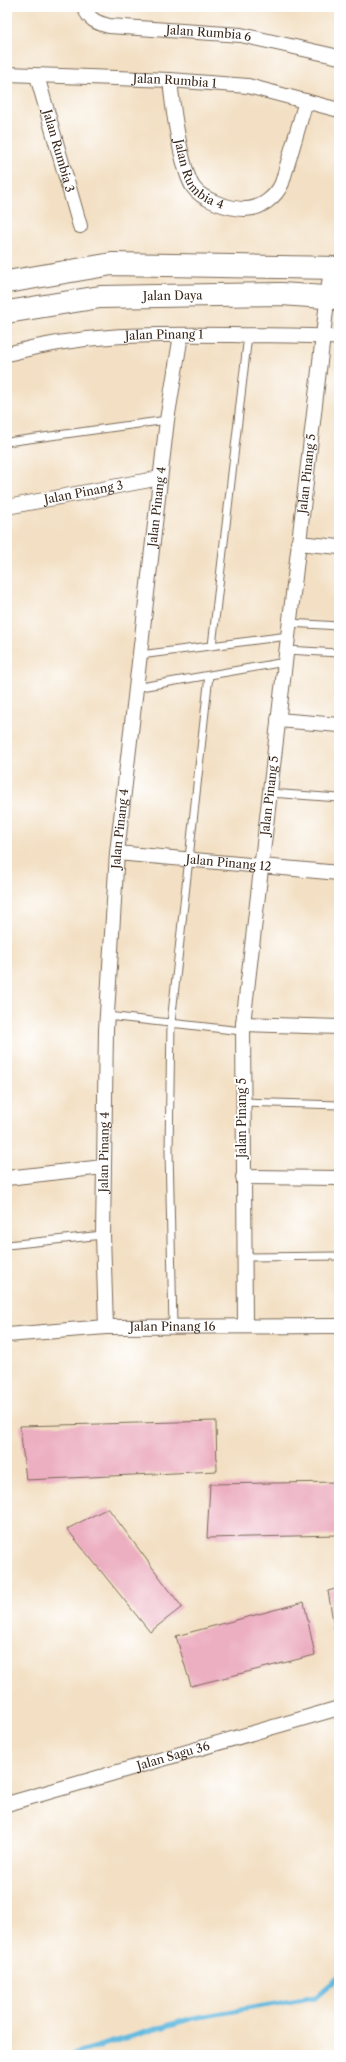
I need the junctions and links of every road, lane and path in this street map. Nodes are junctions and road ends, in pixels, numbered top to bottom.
1 (84, 7) edge
2 (339, 57) edge
3 (7, 74) edge
4 (37, 76) junction
5 (170, 80) junction
6 (306, 101) junction
7 (339, 110) edge
8 (80, 226) dead end
9 (335, 268) edge
10 (7, 282) edge
11 (333, 298) edge
12 (7, 312) edge
13 (181, 334) junction
14 (248, 335) junction
15 (323, 336) junction
16 (339, 338) edge
17 (7, 354) edge
18 (167, 420) junction
19 (7, 442) edge
20 (160, 478) junction
21 (7, 507) edge
22 (298, 543) junction
23 (339, 547) edge
24 (339, 626) edge
25 (287, 643) junction
26 (212, 646) junction
27 (339, 653) edge
28 (140, 655) junction
29 (209, 675) junction
30 (135, 688) junction
31 (278, 720) junction
32 (339, 725) edge
33 (270, 793) junction
34 (339, 798) edge
35 (117, 853) junction
36 (188, 859) junction
37 (262, 865) junction
38 (339, 873) edge
39 (107, 1016) junction
40 (171, 1023) junction
41 (242, 1027) junction
42 (339, 1027) edge
43 (242, 1102) junction
44 (339, 1105) edge
45 (103, 1167) junction
46 (243, 1177) junction
47 (7, 1178) edge
48 (339, 1178) edge
49 (103, 1235) junction
50 (7, 1245) edge
51 (339, 1256) edge
52 (244, 1257) junction
53 (173, 1326) junction
54 (245, 1326) junction
55 (339, 1326) edge
56 (106, 1327) junction
57 (7, 1335) edge
58 (339, 1708) edge
59 (7, 1804) edge

1 - 2 street, Jalan Rumbia 6
3 - 4 street, Jalan Rumbia 1
4 - 5 street, Jalan Rumbia 1
4 - 8 street, Jalan Rumbia 3
5 - 6 street, Jalan Rumbia 1
5 - 6 street, Jalan Rumbia 4
6 - 7 street, Jalan Rumbia 1
9 - 10 main road
9 - 11 street, Jalan Pinang 5
11 - 12 main road, Jalan Daya
11 - 15 street, Jalan Pinang 5
13 - 14 street, Jalan Pinang 1
13 - 17 street, Jalan Pinang 1
13 - 18 street, Jalan Pinang 4
14 - 15 street, Jalan Pinang 1
14 - 26 lane
15 - 16 street, Jalan Pinang 1
15 - 22 street, Jalan Pinang 5
18 - 19 lane
18 - 20 street, Jalan Pinang 4
20 - 21 street, Jalan Pinang 3
20 - 28 street, Jalan Pinang 4
22 - 23 street
22 - 25 street, Jalan Pinang 5
24 - 25 lane
25 - 26 lane
25 - 27 lane
25 - 29 lane
25 - 31 street, Jalan Pinang 5
26 - 28 lane
28 - 30 street, Jalan Pinang 4
29 - 30 lane
29 - 36 lane
30 - 35 street, Jalan Pinang 4
31 - 32 street
31 - 33 street, Jalan Pinang 5
33 - 34 lane
33 - 37 street, Jalan Pinang 5
35 - 36 street, Jalan Pinang 12
35 - 39 street, Jalan Pinang 4
36 - 37 street, Jalan Pinang 12
36 - 40 lane
37 - 38 street, Jalan Pinang 12
37 - 41 street, Jalan Pinang 5
39 - 40 lane
39 - 45 street, Jalan Pinang 4
40 - 41 lane
40 - 53 lane
41 - 42 street
41 - 43 street, Jalan Pinang 5
43 - 44 lane
43 - 46 street, Jalan Pinang 5
45 - 47 street
45 - 49 street, Jalan Pinang 4
46 - 48 street
46 - 52 street, Jalan Pinang 5
49 - 50 lane
49 - 56 street, Jalan Pinang 4
51 - 52 lane
52 - 54 street, Jalan Pinang 5
53 - 54 street, Jalan Pinang 16
53 - 56 street, Jalan Pinang 16
54 - 55 street, Jalan Pinang 16
56 - 57 street, Jalan Pinang 16
58 - 59 street, Jalan Sagu 36

